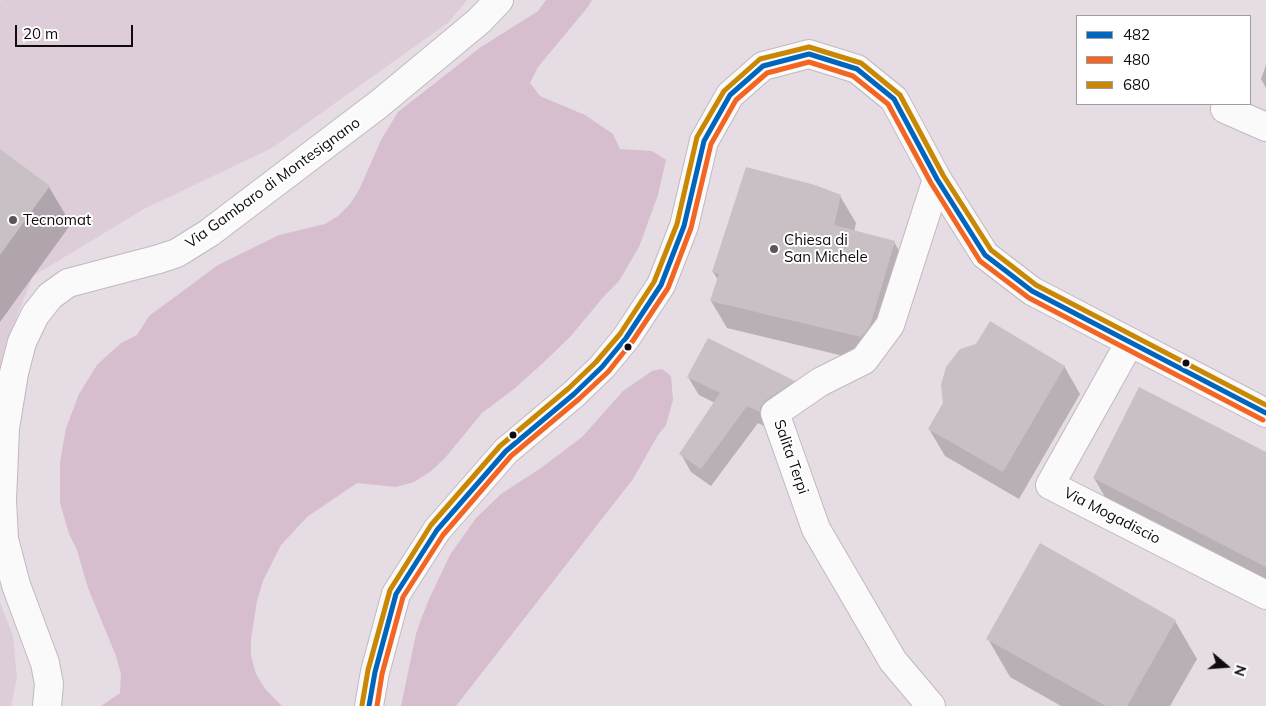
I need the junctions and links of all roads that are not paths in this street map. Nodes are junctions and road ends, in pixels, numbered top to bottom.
1 (499, 0) edge
2 (1225, 109) dead end
3 (1266, 127) edge
4 (937, 179) junction
5 (1130, 342) junction
6 (1266, 413) edge
7 (1266, 595) edge
8 (47, 706) edge
9 (369, 706) edge
10 (931, 706) edge

1 - 8 street, Via Gambaro di Montesignano
2 - 3 street
4 - 5 street
4 - 9 street
4 - 10 street, Salita Terpi
5 - 6 street
5 - 7 street, Via Mogadiscio

